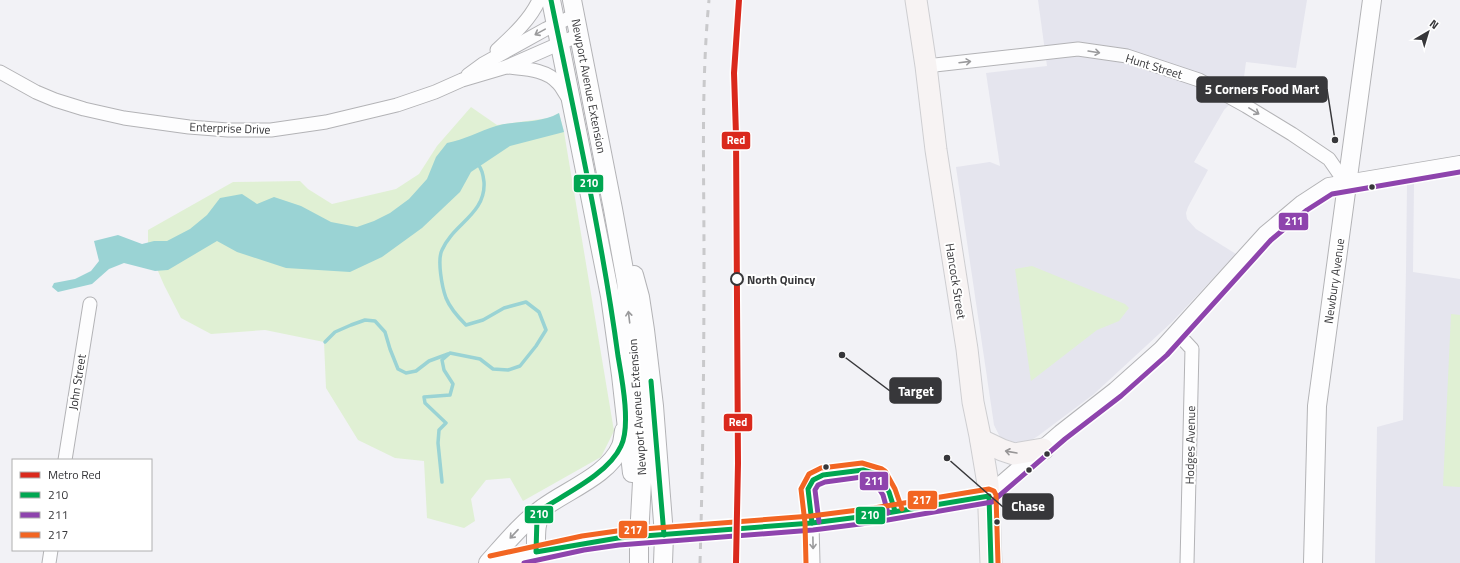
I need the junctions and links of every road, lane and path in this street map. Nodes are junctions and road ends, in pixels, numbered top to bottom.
1 (539, 0) edge
2 (551, 0) edge
3 (916, 0) edge
4 (1372, 0) edge
5 (573, 8) edge
6 (556, 23) junction
7 (579, 35) junction
8 (559, 42) junction
9 (483, 64) junction
10 (926, 66) junction
11 (506, 67) junction
12 (0, 72) edge
13 (462, 80) junction
14 (571, 102) junction
15 (1460, 165) edge
16 (1347, 185) junction
17 (613, 209) junction
18 (90, 304) dead end
19 (1177, 333) junction
20 (626, 422) junction
21 (981, 440) junction
22 (1043, 449) junction
23 (65, 459) edge
24 (989, 496) junction
25 (542, 509) junction
26 (812, 523) junction
27 (664, 535) junction
28 (639, 537) junction
29 (51, 551) edge
30 (537, 558) edge
31 (48, 563) edge
32 (490, 563) edge
33 (639, 563) edge
34 (662, 563) edge
35 (813, 563) edge
36 (991, 563) edge
37 (1187, 563) edge
38 (1313, 563) edge

1 - 9 street, Enterprise Drive
2 - 6 main road, Newport Avenue Extension
3 - 10 main road, Hancock Street
4 - 16 main road, Newbury Avenue
5 - 6 street, Enterprise Drive
5 - 7 main road, Newport Avenue Extension
6 - 8 main road, Newport Avenue Extension
6 -> 9 street, Enterprise Drive
7 - 8 street, Enterprise Drive
7 - 17 main road, Newport Avenue Extension
8 - 11 street, Enterprise Drive
8 - 14 main road, Newport Avenue Extension
9 - 13 street, Enterprise Drive
10 -> 16 street, Hunt Street
10 - 21 main road, Hancock Street
11 - 13 street, Enterprise Drive
11 - 14 street, Enterprise Drive
12 - 13 street, Enterprise Drive
14 - 20 main road, Newport Avenue Extension
15 - 16 main road
16 - 19 main road
16 - 38 main road, Newbury Avenue
17 - 27 main road
28 -> 17 main road, Newport Avenue Extension
18 - 23 street, John Street
19 - 22 main road
19 - 37 street, Hodges Avenue
20 - 25 main road
20 - 28 main road, Newport Avenue Extension
22 -> 21 main road
21 - 24 main road, Hancock Street
22 - 24 main road
24 - 26 main road
24 - 36 main road, Hancock Street
25 - 30 main road
25 -> 32 main road
26 - 27 main road, bridge
26 -> 35 street
27 - 30 main road, bridge
27 - 34 main road
28 - 33 main road
29 - 31 street
30 - 32 main road

